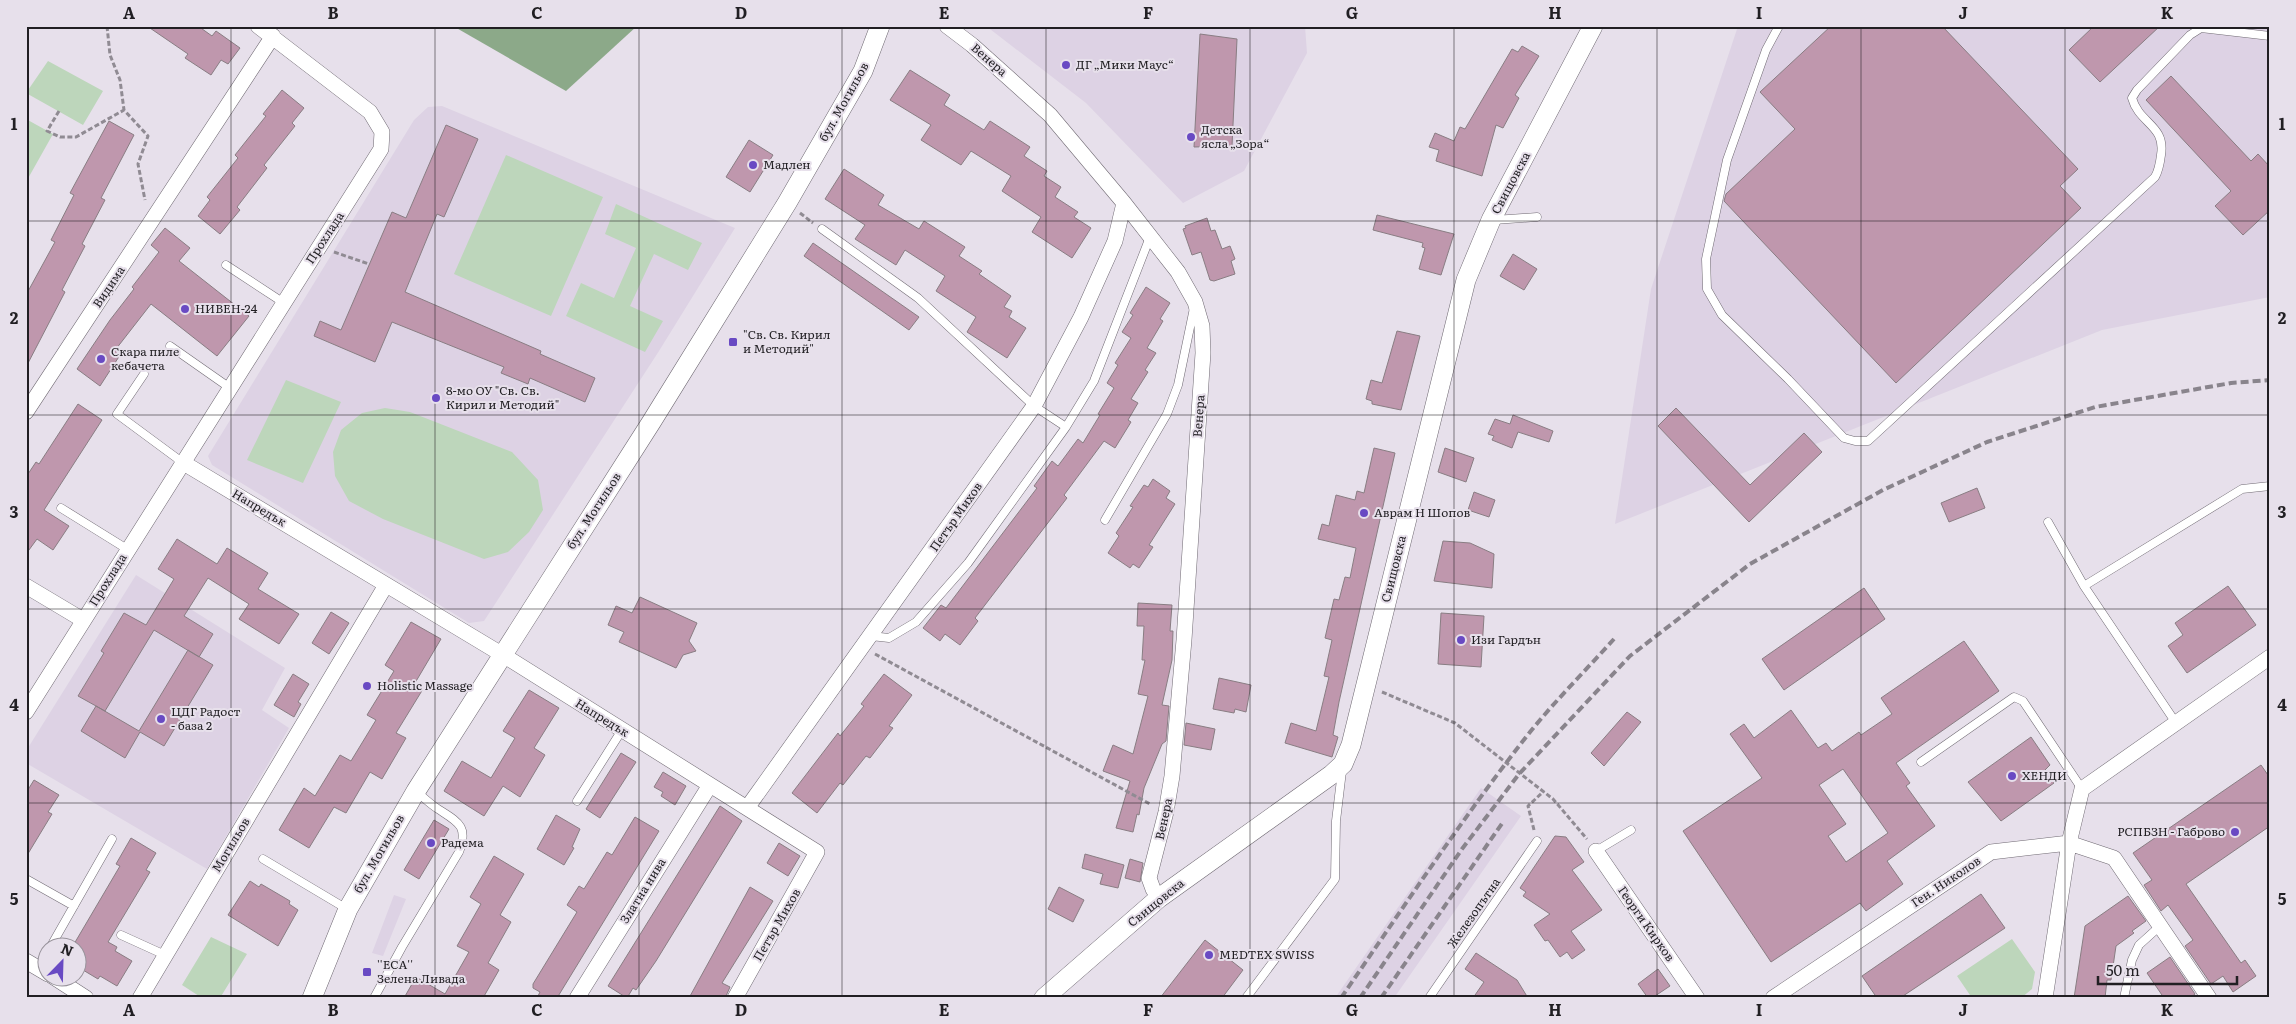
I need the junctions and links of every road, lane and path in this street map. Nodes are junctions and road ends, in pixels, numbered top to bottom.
1 (106, 26) edge
2 (258, 26) edge
3 (880, 26) edge
4 (948, 26) edge
5 (1593, 26) edge
6 (1779, 26) edge
7 (273, 36) junction
8 (2270, 36) edge
9 (124, 110) junction
10 (59, 111) dead end
11 (787, 203) junction
12 (1124, 203) junction
13 (1537, 218) dead end
14 (1492, 220) junction
15 (150, 225) junction
16 (822, 229) joint
17 (1150, 237) junction
18 (322, 244) junction
19 (369, 264) dead end
20 (226, 265) dead end
21 (1195, 302) junction
22 (284, 303) junction
23 (170, 346) dead end
24 (144, 374) dead end
25 (230, 388) junction
26 (1034, 406) junction
27 (26, 412) edge
28 (1066, 426) junction
29 (182, 462) junction
30 (2270, 486) edge
31 (61, 508) dead end
32 (1106, 520) dead end
33 (2048, 522) dead end
34 (127, 549) junction
35 (386, 585) junction
36 (26, 586) edge
37 (2084, 586) junction
38 (83, 620) junction
39 (867, 642) junction
40 (503, 655) junction
41 (2270, 657) edge
42 (1365, 686) junction
43 (26, 712) edge
44 (2176, 723) junction
45 (622, 730) junction
46 (1922, 762) dead end
47 (1342, 764) junction
48 (710, 785) junction
49 (2082, 789) junction
50 (416, 791) junction
51 (1544, 791) junction
52 (577, 801) dead end
53 (747, 808) junction
54 (1166, 812) junction
55 (1631, 830) dead end
56 (112, 839) dead end
57 (1537, 841) joint
58 (2069, 843) junction
59 (1596, 851) junction
60 (817, 852) joint
61 (263, 859) dead end
62 (26, 879) edge
63 (1159, 898) junction
64 (74, 906) junction
65 (348, 909) junction
66 (2160, 926) junction
67 (121, 935) dead end
68 (57, 936) edge
69 (166, 955) junction
70 (67, 986) edge
71 (86, 998) edge
72 (140, 998) edge
73 (312, 998) edge
74 (374, 998) edge
75 (577, 998) edge
76 (735, 998) edge
77 (1044, 998) edge
78 (1246, 998) edge
79 (1429, 998) edge
80 (1697, 998) edge
81 (1773, 998) edge
82 (2045, 998) edge
83 (2124, 998) edge
84 (2209, 998) edge

1 - 9 path
2 - 7 street
3 - 11 street, бул. Могильов
4 - 12 street, Венера
5 - 14 street, Свищовска
6 - 8 lane
7 - 15 street, Видима
7 - 18 street, Прохлада
9 - 10 path
9 - 15 path
11 - 16 path
11 - 40 street, бул. Могильов
12 - 17 street, Венера
12 - 26 street, Петър Михов
13 - 14 lane
14 - 42 street, Свищовска
15 - 27 street, Видима
16 - 26 lane
17 - 21 street, Венера
17 - 28 lane
18 - 19 path
18 - 22 street, Прохлада
20 - 22 lane
21 - 32 lane
21 - 54 street, Венера
22 - 25 street, Прохлада
23 - 25 lane
24 - 29 lane
25 - 29 street, Прохлада
26 - 28 lane
26 - 39 street, Петър Михов
28 - 39 lane
29 - 34 street, Прохлада
29 - 35 street, Напредък
30 - 37 lane
31 - 34 lane
33 - 37 lane
34 - 38 street, Прохлада
35 - 40 street, Напредък
35 - 69 street, Могильов
36 - 38 street
37 - 44 lane
38 - 43 street, Прохлада
39 - 53 street, Петър Михов
39 - 54 path
40 - 45 street, Напредък
40 - 50 street, бул. Могильов
41 - 44 street
42 - 47 street, Свищовска
42 - 51 path
44 - 49 street
45 - 48 street, Напредък
45 - 52 lane
46 - 49 lane
47 - 63 street, Свищовска
47 - 78 lane
48 - 53 street, Напредък
48 - 75 street, Златна нива
49 - 58 street
50 - 65 street, бул. Могильов
50 - 74 lane
51 - 57 path
51 - 59 path
53 - 60 street, Напредък
54 - 63 street, Венера
55 - 59 lane
56 - 64 lane
57 - 79 lane, Железопътна
58 - 66 street
58 - 81 street, Ген. Николов
58 - 82 street
59 - 80 street, Георги Кирков
60 - 76 street, Петър Михов
61 - 65 lane
62 - 64 lane
63 - 77 street, Свищовска
64 - 68 lane
65 - 73 street, бул. Могильов
66 - 83 lane
66 - 84 street
67 - 69 lane
69 - 72 street, Могильов
70 - 71 street

